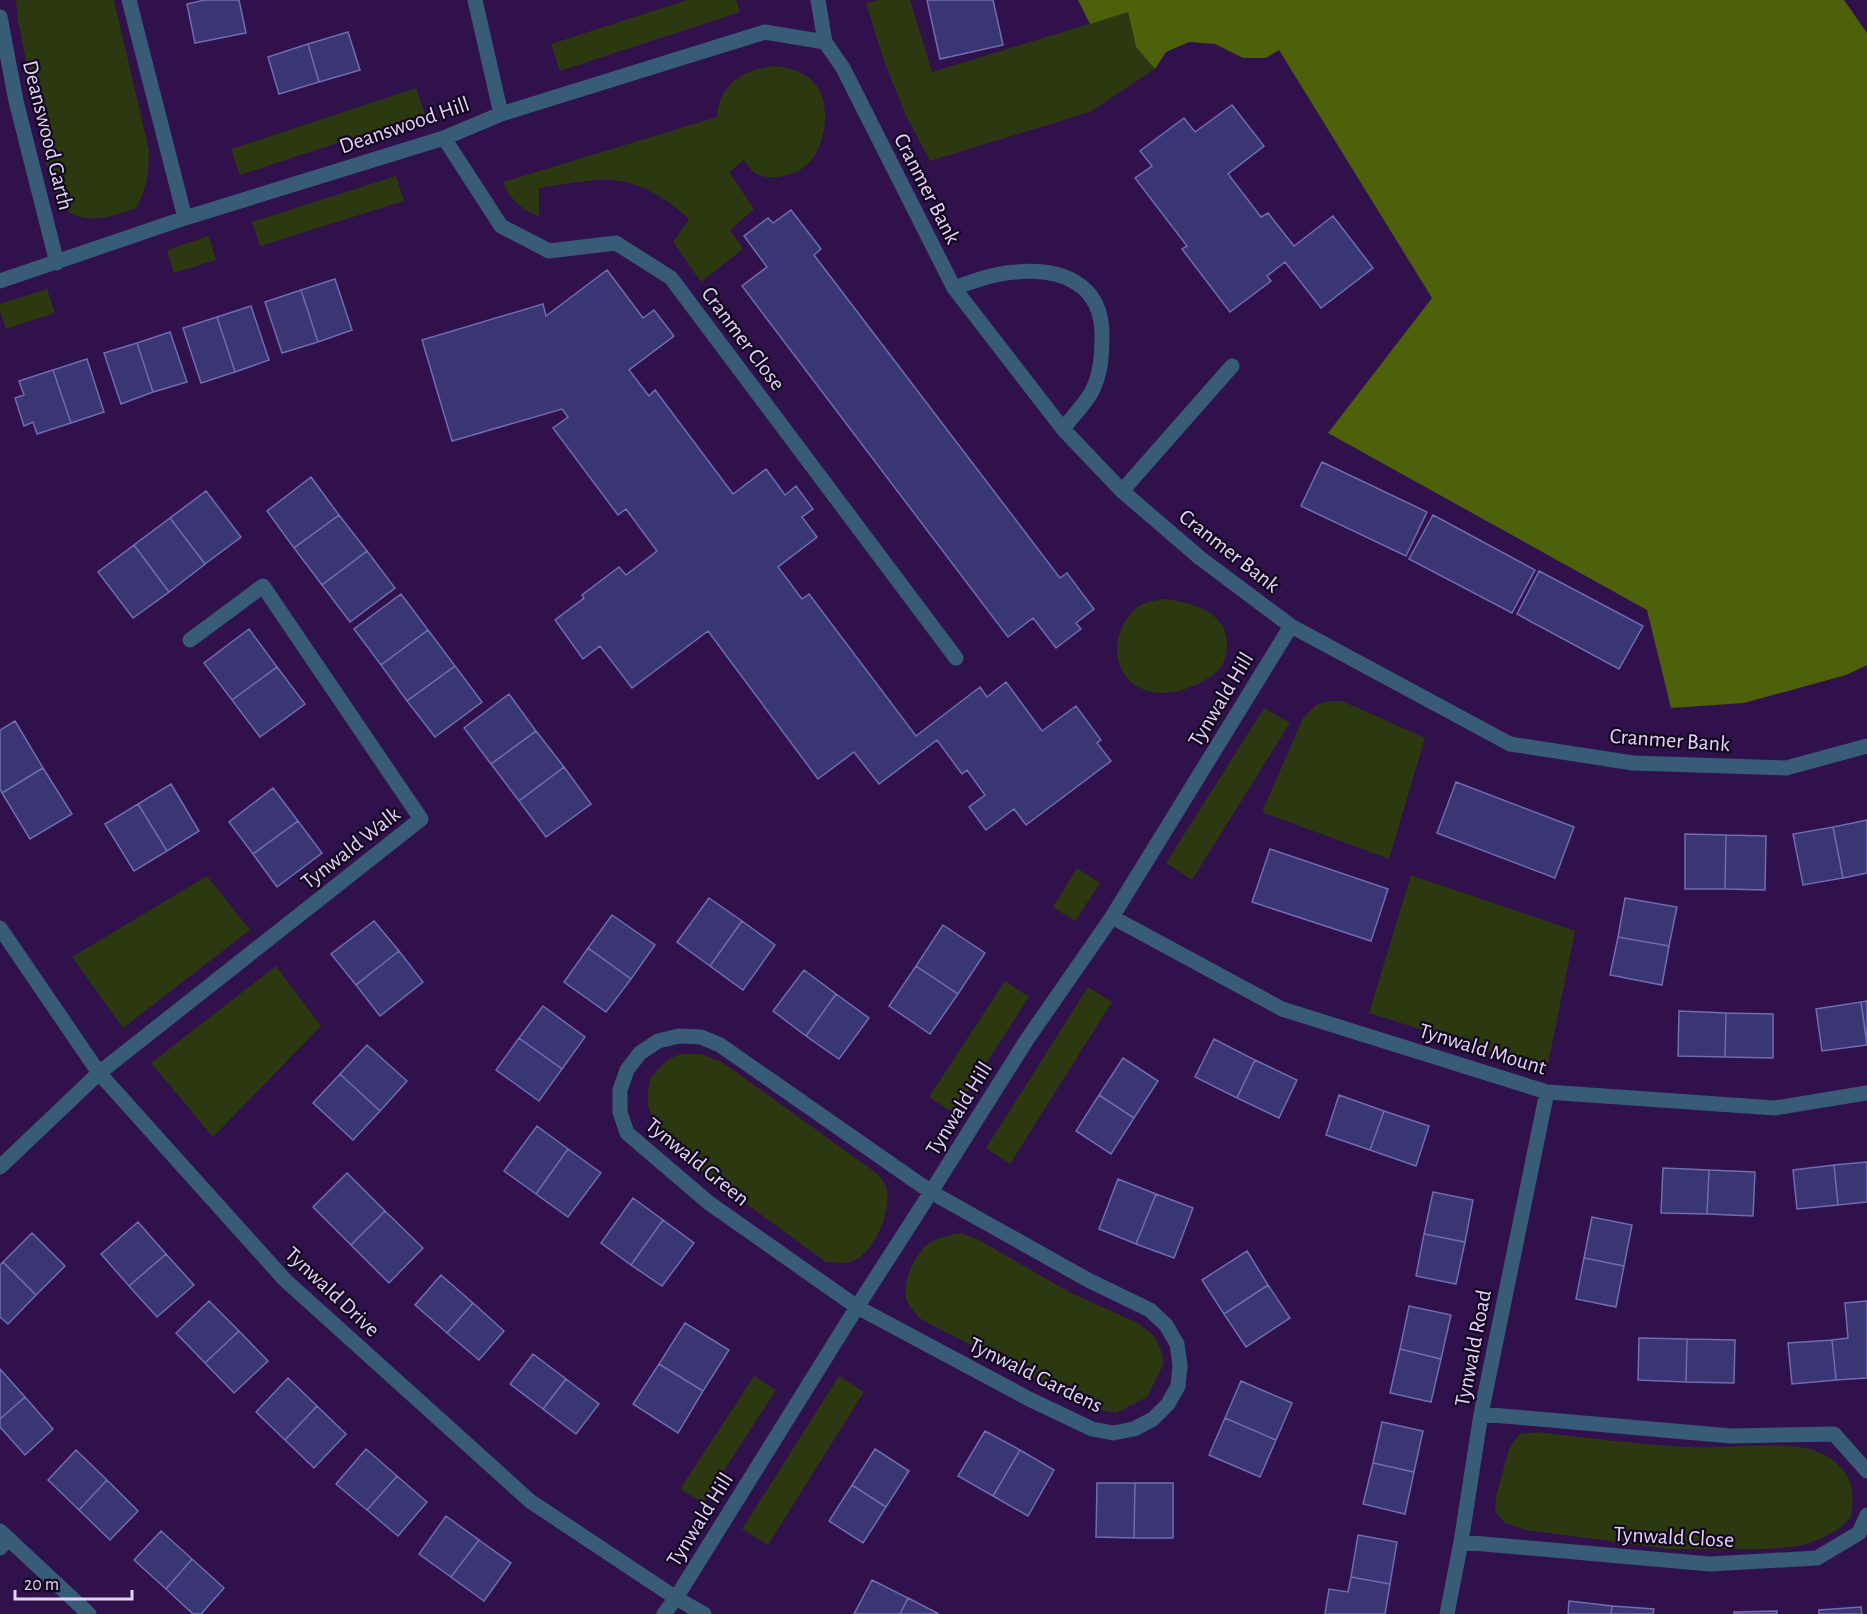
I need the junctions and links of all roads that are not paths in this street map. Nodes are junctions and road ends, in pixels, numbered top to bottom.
1 (129, 0) edge
2 (475, 0) edge
3 (818, 0) edge
4 (0, 17) edge
5 (825, 42) junction
6 (501, 114) junction
7 (444, 138) junction
8 (186, 218) junction
9 (57, 262) junction
10 (0, 281) edge
11 (954, 288) junction
12 (1232, 366) dead end
13 (1063, 429) junction
14 (1122, 491) junction
15 (1291, 626) junction
16 (190, 640) dead end
17 (957, 658) dead end
18 (1867, 746) edge
19 (1112, 917) junction
20 (0, 928) edge
21 (99, 1073) junction
22 (1547, 1092) junction
23 (1867, 1092) edge
24 (0, 1167) edge
25 (931, 1192) junction
26 (857, 1306) junction
27 (1481, 1414) junction
28 (1867, 1471) edge
29 (1867, 1515) edge
30 (3, 1539) edge
31 (1461, 1542) junction
32 (676, 1598) junction
33 (89, 1614) edge
34 (664, 1614) edge
35 (704, 1614) edge
36 (1447, 1614) edge

1 - 8 street
2 - 6 street
3 - 5 street, Cranmer Bank
4 - 9 street, Deanswood Garth
5 - 6 street, Deanswood Hill
5 - 11 street, Cranmer Bank
6 - 7 street, Deanswood Hill
7 - 8 street, Deanswood Hill
7 - 17 street, Cranmer Close
8 - 9 street, Deanswood Hill
9 - 10 street, Deanswood Hill
11 - 13 street, Cranmer Bank
11 - 13 street
12 - 14 street
13 - 14 street, Cranmer Bank
14 - 15 street, Cranmer Bank
15 - 18 street, Cranmer Bank
15 - 19 street, Tynwald Hill
16 - 21 street, Tynwald Walk
19 - 22 street, Tynwald Mount
19 - 25 street, Tynwald Hill
20 - 21 street, Tynwald Drive
21 - 24 street
21 - 32 street, Tynwald Drive
22 - 23 street, Tynwald Mount
22 - 27 street, Tynwald Road
25 - 26 street, Tynwald Hill
25 - 26 street, Tynwald Gardens
25 - 26 street, Tynwald Green
26 - 32 street, Tynwald Hill
27 - 28 street
27 - 31 street, Tynwald Road
29 - 31 street, Tynwald Close
30 - 33 street
31 - 36 street, Tynwald Road
32 - 34 street, Tynwald Hill
32 - 35 street, Tynwald Drive

